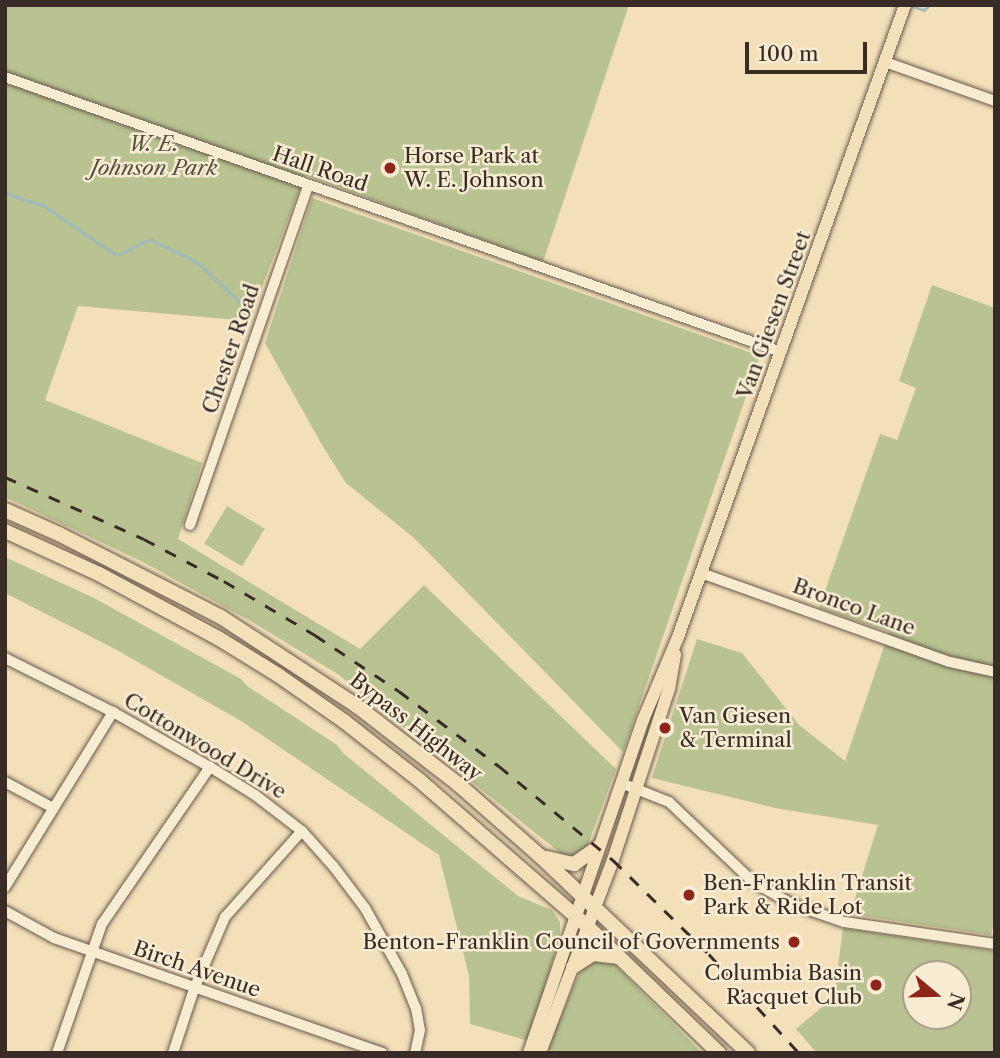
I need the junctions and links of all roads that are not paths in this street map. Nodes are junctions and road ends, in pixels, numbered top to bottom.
1 (905, 5) edge
2 (885, 62) junction
3 (5, 77) edge
4 (995, 102) edge
5 (308, 186) junction
6 (781, 352) junction
7 (5, 510) edge
8 (190, 525) dead end
9 (5, 531) edge
10 (701, 573) junction
11 (678, 637) junction
12 (5, 658) edge
13 (995, 671) edge
14 (113, 712) junction
15 (209, 767) junction
16 (5, 782) edge
17 (621, 783) junction
18 (636, 788) junction
19 (52, 808) junction
20 (302, 831) junction
21 (598, 847) junction
22 (540, 856) junction
23 (5, 887) edge
24 (582, 893) junction
25 (596, 906) junction
26 (5, 911) edge
27 (574, 915) junction
28 (588, 927) junction
29 (995, 944) edge
30 (91, 952) junction
31 (622, 958) junction
32 (573, 967) junction
33 (194, 989) junction
34 (57, 1053) edge
35 (173, 1053) edge
36 (382, 1053) edge
37 (415, 1053) edge
38 (529, 1053) edge
39 (540, 1053) edge
40 (719, 1053) edge
41 (748, 1053) edge

1 - 2 main road, Van Giesen Street
2 - 4 street
2 - 6 main road, Van Giesen Street
3 - 5 street, Hall Road
5 - 6 street, Hall Road
5 - 8 street, Chester Road
6 - 10 main road, Van Giesen Street
7 - 22 highway, Bypass Highway
9 - 27 highway, Bypass Highway
10 - 11 main road, Van Giesen Street
10 - 13 street, Bronco Lane
11 - 17 main road, Van Giesen Street
11 - 18 main road, Van Giesen Street
12 - 14 street, Cottonwood Drive
14 - 15 street, Cottonwood Drive
14 - 19 street
15 - 20 street, Cottonwood Drive
15 - 30 street
16 - 19 street
17 - 18 street
17 - 21 main road, Van Giesen Street
18 - 25 main road, Van Giesen Street
18 - 29 street
19 - 23 street
20 - 33 street
20 - 37 street, Cottonwood Drive
21 - 22 highway
21 - 24 main road, Van Giesen Street
22 - 24 highway, Bypass Highway
24 - 25 highway, Bypass Highway
24 - 27 main road, Van Giesen Street
25 - 28 main road, Van Giesen Street
25 - 41 highway, Bypass Highway
26 - 30 street, Birch Avenue
27 - 28 highway, Bypass Highway
27 - 38 main road, Van Giesen Street
28 - 31 highway, Bypass Highway
28 - 32 main road, Van Giesen Street
30 - 33 street, Birch Avenue
30 - 34 street
31 - 32 highway
31 - 40 highway, Bypass Highway
32 - 39 main road, Van Giesen Street
33 - 35 street
33 - 36 street, Birch Avenue

